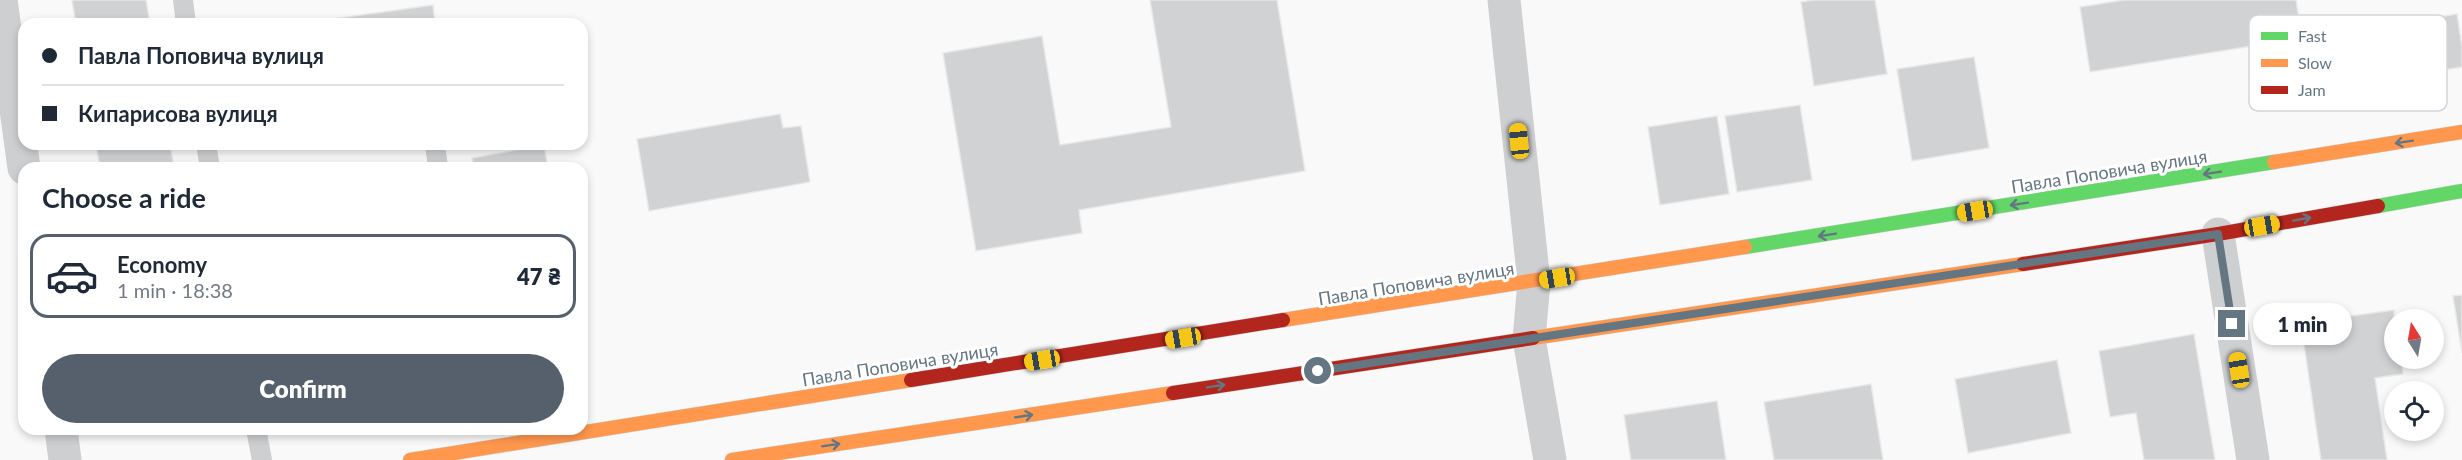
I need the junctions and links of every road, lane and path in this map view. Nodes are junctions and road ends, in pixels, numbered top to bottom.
1 (1, 0) edge
2 (183, 0) edge
3 (1504, 0) edge
4 (185, 18) edge
5 (18, 124) edge
6 (2462, 132) edge
7 (2462, 190) edge
8 (2218, 234) junction
9 (1534, 282) junction
10 (1529, 339) junction
11 (588, 432) edge
12 (62, 435) edge
13 (257, 435) edge
14 (478, 435) edge
15 (568, 435) edge
16 (480, 449) junction
17 (65, 460) edge
18 (262, 460) edge
19 (410, 460) edge
20 (732, 460) edge
21 (1550, 460) edge
22 (2253, 460) edge

1 - 5 street
2 - 4 lane
3 - 9 street
6 -> 9 main road, Павла Поповича вулиця
8 -> 7 main road
8 - 10 main road
8 - 22 street
9 - 10 street
9 - 11 main road, Павла Поповича вулиця
20 -> 10 main road
10 - 21 street
12 - 17 street
13 - 18 lane
14 - 16 lane
15 - 16 main road, Павла Поповича вулиця
16 - 19 main road, Павла Поповича вулиця

